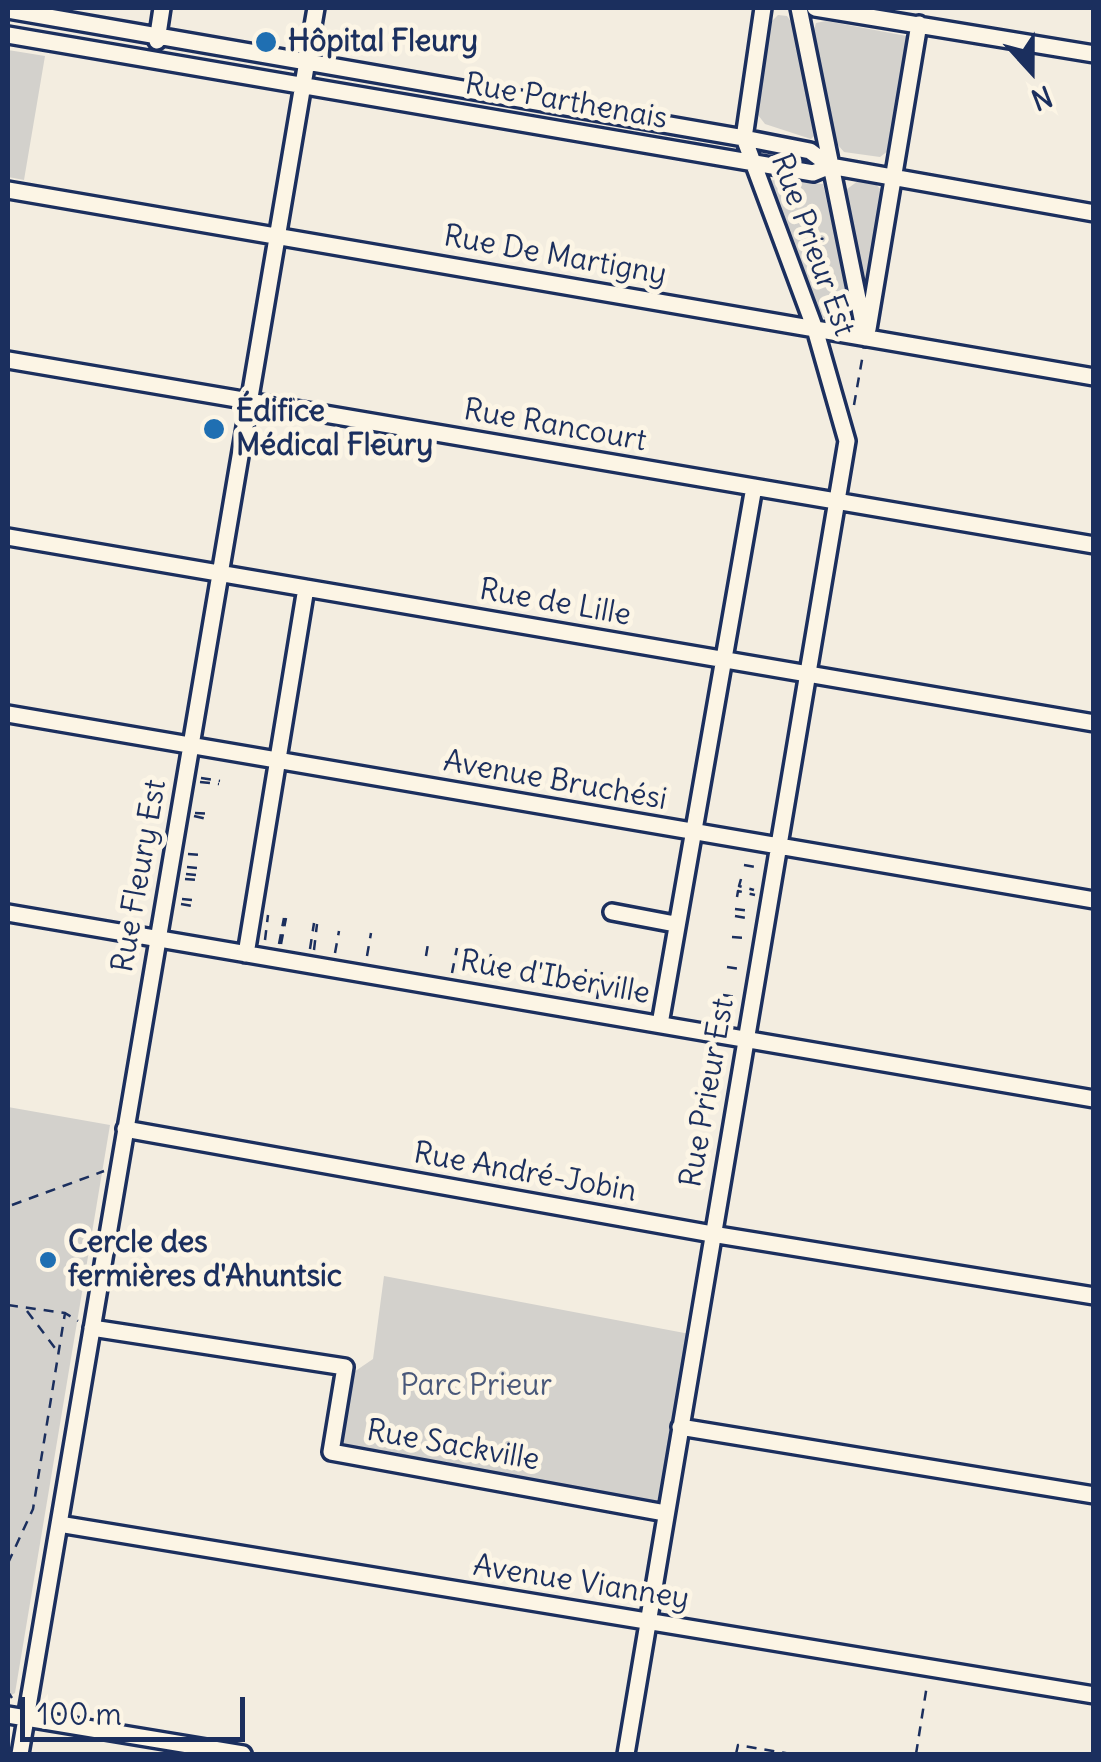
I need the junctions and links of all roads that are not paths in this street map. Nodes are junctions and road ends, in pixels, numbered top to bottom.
1 (162, 8) edge
2 (316, 8) edge
3 (763, 8) edge
4 (800, 8) edge
5 (814, 8) edge
6 (8, 10) edge
7 (919, 24) junction
8 (8, 34) edge
9 (158, 36) junction
10 (237, 50) junction
11 (1094, 54) edge
12 (154, 60) junction
13 (307, 61) junction
14 (232, 73) junction
15 (302, 85) junction
16 (744, 138) junction
17 (754, 162) junction
18 (830, 166) junction
19 (896, 180) junction
20 (8, 190) edge
21 (1094, 213) edge
22 (278, 236) junction
23 (815, 329) junction
24 (866, 338) junction
25 (8, 360) edge
26 (1094, 377) edge
27 (250, 402) junction
28 (754, 487) junction
29 (837, 501) junction
30 (8, 537) edge
31 (1094, 545) edge
32 (220, 573) junction
33 (306, 588) junction
34 (722, 660) junction
35 (807, 674) junction
36 (8, 714) edge
37 (1094, 722) edge
38 (190, 745) junction
39 (276, 762) junction
40 (692, 832) junction
41 (776, 848) junction
42 (1094, 900) edge
43 (612, 912) dead end
44 (8, 913) edge
45 (675, 924) junction
46 (158, 938) junction
47 (246, 954) junction
48 (660, 1024) junction
49 (746, 1040) junction
50 (1094, 1099) edge
51 (125, 1129) junction
52 (712, 1234) junction
53 (1094, 1296) edge
54 (92, 1328) junction
55 (680, 1427) junction
56 (1094, 1495) edge
57 (665, 1513) junction
58 (59, 1524) junction
59 (646, 1622) junction
60 (1094, 1696) edge
61 (8, 1715) edge
62 (26, 1718) junction
63 (20, 1754) edge
64 (243, 1754) edge
65 (626, 1754) edge

1 - 9 street
2 - 13 street, Rue Fleury Est
3 - 16 street, Rue Prieur Est
4 - 18 street, Rue Prieur Est
5 - 7 street
6 - 9 street, Rue Parthenais
7 - 11 street
7 - 19 street, Rue Prieur Est
8 - 12 street, Rue Parthenais
9 - 10 street, Rue Parthenais
9 - 12 street
10 - 13 street, Rue Parthenais
10 - 14 street
12 - 14 street, Rue Parthenais
13 - 15 street, Rue Fleury Est
13 - 16 street, Rue Parthenais
14 - 15 street, Rue Parthenais
15 - 17 street, Rue Parthenais
15 - 22 street, Rue Fleury Est
16 - 17 street, Rue Prieur Est
16 - 18 street, Rue Parthenais
17 - 18 street, Rue Parthenais
17 - 23 street, Rue Prieur Est
18 - 19 street, Rue Parthenais
18 - 24 street, Rue Prieur Est
19 - 21 street, Rue Parthenais
19 - 24 street, Rue Prieur Est
20 - 22 street, Rue De Martigny
22 - 23 street, Rue De Martigny
22 - 27 street, Rue Fleury Est
23 - 24 street, Rue De Martigny
23 - 29 street, Rue Prieur Est
24 - 26 street, Rue De Martigny
25 - 27 street, Rue Rancourt
27 - 28 street, Rue Rancourt
27 - 32 street, Rue Fleury Est
28 - 29 street, Rue Rancourt
28 - 34 street
29 - 31 street, Rue Rancourt
29 - 35 street, Rue Prieur Est
30 - 32 street, Rue de Lille
32 - 33 street, Rue de Lille
32 - 38 street, Rue Fleury Est
33 - 34 street, Rue de Lille
33 - 39 street
34 - 35 street, Rue de Lille
34 - 40 street
35 - 37 street, Rue de Lille
35 - 41 street, Rue Prieur Est
36 - 38 street, Avenue Bruchési
38 - 39 street, Avenue Bruchési
38 - 46 street, Rue Fleury Est
39 - 40 street, Avenue Bruchési
39 - 47 street
40 - 41 street, Avenue Bruchési
40 - 45 street
41 - 42 street, Avenue Bruchési
41 - 49 street, Rue Prieur Est
43 - 45 street
44 - 46 street, Rue d'Iberville
45 - 48 street
46 - 47 street, Rue d'Iberville
46 - 51 street, Rue Fleury Est
47 - 48 street, Rue d'Iberville
48 - 49 street, Rue d'Iberville
49 - 50 street, Rue d'Iberville
49 - 52 street, Rue Prieur Est
51 - 52 street, Rue André-Jobin
51 - 54 street, Rue Fleury Est
52 - 53 street, Rue André-Jobin
52 - 55 street, Rue Prieur Est
54 - 57 street, Rue Sackville
54 - 58 street, Rue Fleury Est
55 - 56 street
55 - 57 street, Rue Prieur Est
57 - 59 street, Rue Prieur Est
58 - 59 street, Avenue Vianney
58 - 62 street, Rue Fleury Est
59 - 60 street, Avenue Vianney
59 - 65 street, Rue Prieur Est
61 - 62 street
62 - 63 street, Rue Fleury Est
62 - 64 street

